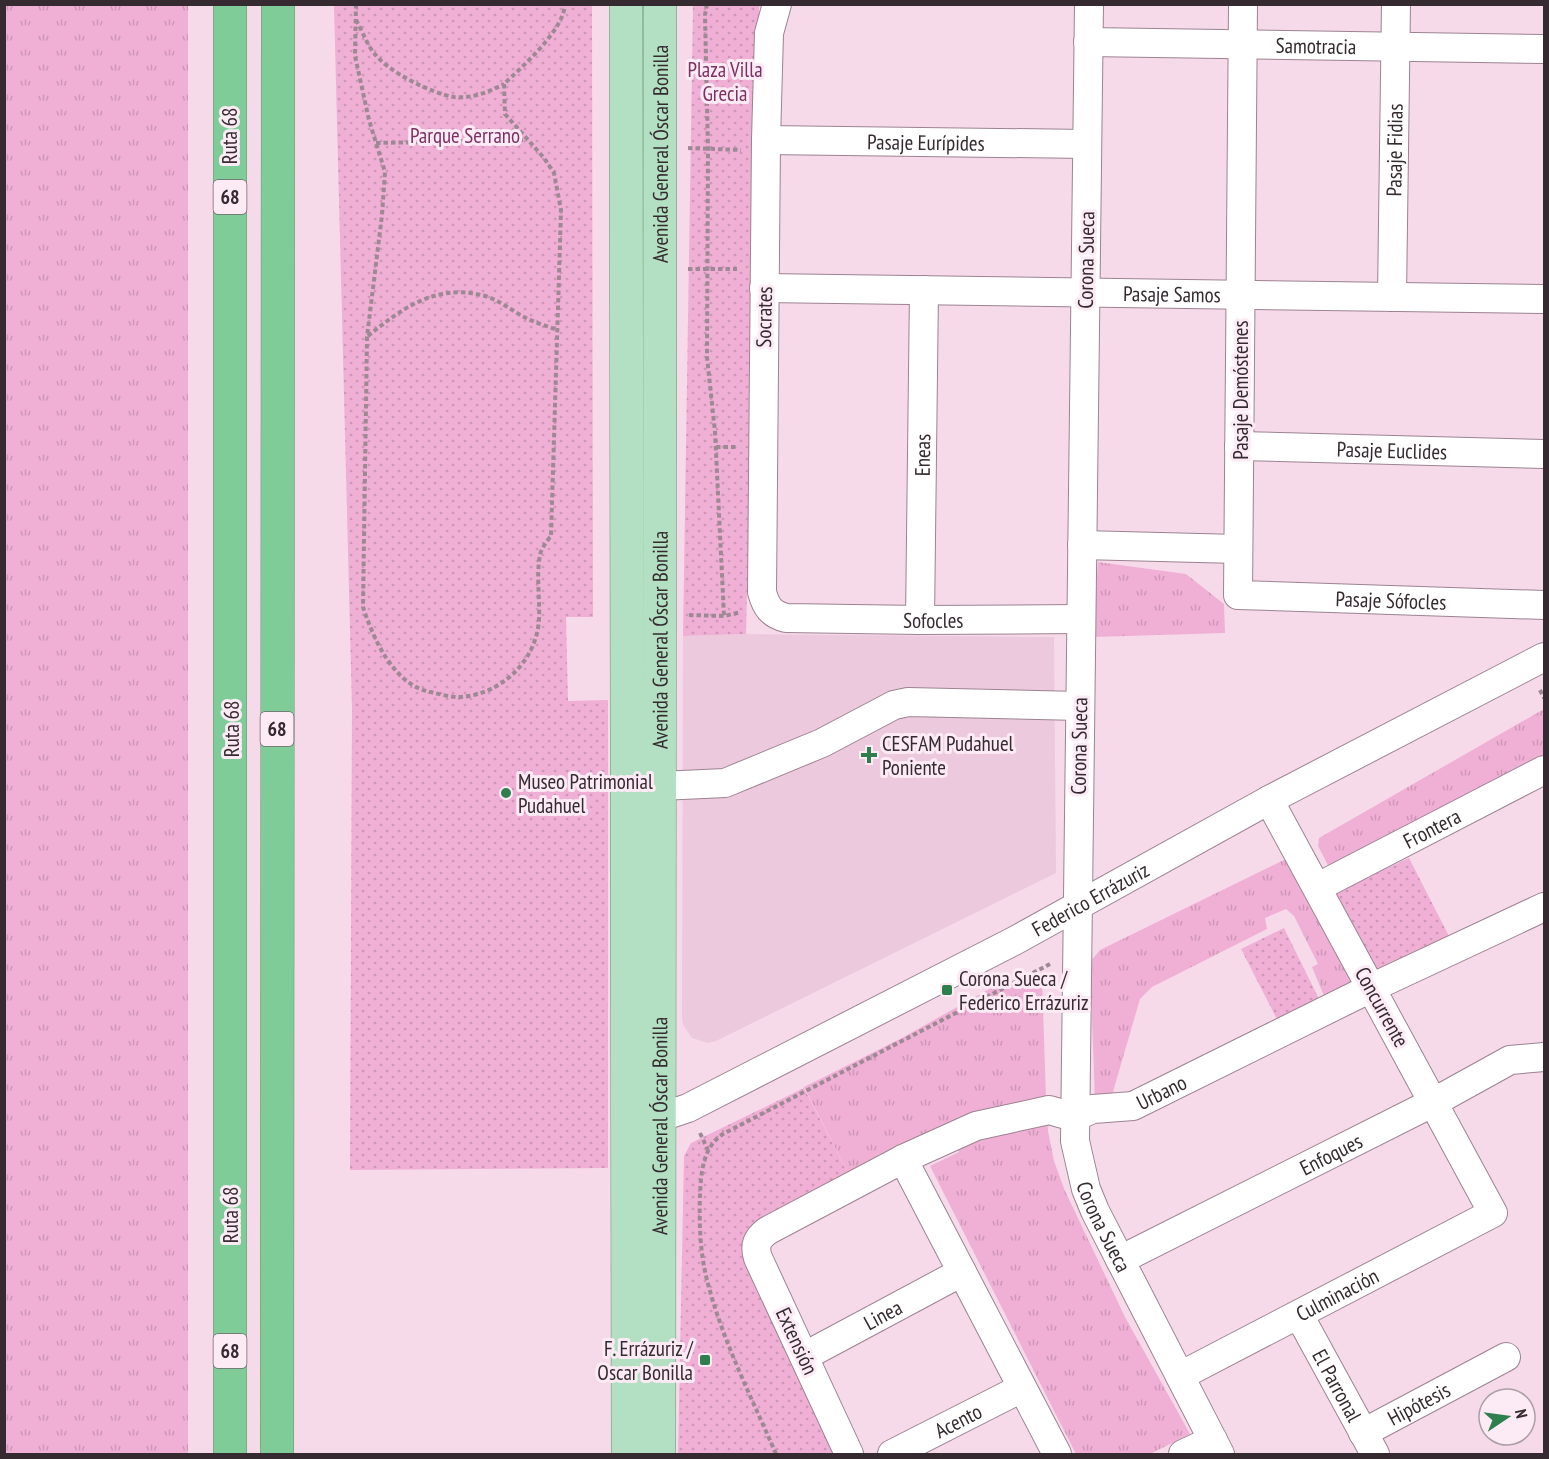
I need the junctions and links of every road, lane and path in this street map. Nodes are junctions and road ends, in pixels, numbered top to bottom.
1 (218, 4) edge
2 (230, 4) edge
3 (278, 4) edge
4 (356, 4) edge
5 (565, 4) edge
6 (626, 4) edge
7 (660, 4) edge
8 (707, 4) edge
9 (777, 4) edge
10 (1089, 4) edge
11 (1243, 4) edge
12 (1396, 4) edge
13 (356, 20) junction
14 (1088, 42) junction
15 (1243, 45) junction
16 (1395, 47) junction
17 (1545, 49) edge
18 (504, 84) junction
19 (229, 116) junction
20 (526, 140) junction
21 (376, 143) junction
22 (1087, 144) junction
23 (766, 145) junction
24 (678, 148) dead end
25 (708, 149) junction
26 (678, 269) dead end
27 (707, 269) junction
28 (765, 278) junction
29 (924, 290) junction
30 (1085, 292) junction
31 (1240, 294) junction
32 (1392, 297) junction
33 (1545, 298) edge
34 (557, 330) junction
35 (367, 337) junction
36 (1239, 446) junction
37 (1545, 454) edge
38 (1082, 545) junction
39 (1238, 549) junction
40 (1238, 595) joint
41 (1545, 605) edge
42 (775, 611) junction
43 (683, 615) dead end
44 (724, 616) junction
45 (920, 620) junction
46 (1081, 620) junction
47 (1545, 657) edge
48 (1080, 706) junction
49 (1545, 770) edge
50 (660, 786) junction
51 (1269, 800) junction
52 (1318, 887) junction
53 (1078, 906) junction
54 (1545, 907) edge
55 (1077, 949) junction
56 (1371, 988) junction
57 (1544, 1057) edge
58 (1434, 1102) junction
59 (1074, 1117) junction
60 (643, 1119) junction
61 (903, 1159) junction
62 (1493, 1214) joint
63 (767, 1231) joint
64 (1120, 1260) junction
65 (962, 1272) junction
66 (1299, 1315) junction
67 (805, 1356) junction
68 (1506, 1357) dead end
69 (1180, 1376) junction
70 (1022, 1388) junction
71 (1369, 1444) edge
72 (1216, 1447) edge
73 (230, 1455) edge
74 (277, 1455) edge
75 (628, 1455) edge
76 (659, 1455) edge
77 (776, 1455) edge
78 (849, 1455) edge
79 (892, 1455) edge
80 (1057, 1455) edge
81 (1184, 1455) edge

1 - 19 highway
2 - 19 highway, Ruta 68 / 68
3 - 74 highway, 68
4 - 13 path
5 - 18 path
6 - 60 main road, Avenida General Óscar Bonilla
7 - 50 main road, Avenida General Óscar Bonilla
8 - 25 path
9 - 23 street, Socrates
10 - 14 street, Corona Sueca
11 - 15 street, Pasaje Demóstenes
12 - 16 street, Pasaje Fidias
13 - 18 path
13 - 21 path
14 - 15 street, Samotracia
14 - 22 street, Corona Sueca
15 - 16 street, Samotracia
15 - 31 street, Pasaje Demóstenes
16 - 17 street, Samotracia
16 - 32 street, Pasaje Fidias
18 - 20 path
19 - 73 highway, Ruta 68 / 68
20 - 21 path
20 - 34 path
21 - 35 path
22 - 23 street, Pasaje Eurípides
22 - 30 street, Corona Sueca
23 - 25 path
23 - 28 street, Socrates
24 - 25 path
25 - 27 path
26 - 27 path
27 - 28 path
27 - 44 path
28 - 29 street, Pasaje Samos
28 - 42 street, Socrates
29 - 30 street, Pasaje Samos
29 - 45 street, Eneas
30 - 31 street, Pasaje Samos
30 - 38 street, Corona Sueca
31 - 32 street, Pasaje Samos
31 - 36 street, Pasaje Demóstenes
32 - 33 street, Pasaje Samos
34 - 35 path
34 - 35 path
36 - 37 street, Pasaje Euclides
36 - 39 street, Pasaje Demóstenes
38 - 39 street
38 - 46 street, Corona Sueca
39 - 40 street, Pasaje Demóstenes
40 - 41 street, Pasaje Sófocles
42 - 44 path
42 - 45 street, Sofocles
43 - 44 path
45 - 46 street, Sofocles
46 - 48 street, Corona Sueca
47 - 51 street, Federico Errázuriz
48 - 50 street
48 - 53 street, Corona Sueca
49 - 52 street, Frontera
50 - 60 main road, Avenida General Óscar Bonilla
51 - 52 street, Concurrente
51 - 53 street, Federico Errázuriz
52 - 56 street, Concurrente
53 - 55 street, Corona Sueca
53 - 60 street, Federico Errázuriz
54 - 56 street, Urbano
55 - 59 street, Corona Sueca
55 - 77 path
56 - 58 street, Concurrente
56 - 59 street, Urbano
57 - 58 street, Enfoques
58 - 62 street, Concurrente
58 - 64 street, Enfoques
59 - 61 street, Urbano
59 - 64 street, Corona Sueca
60 - 75 main road, Avenida General Óscar Bonilla
60 - 76 main road, Avenida General Óscar Bonilla
61 - 63 street, Urbano
61 - 65 street
62 - 66 street, Culminación
63 - 67 street, Extensión
64 - 69 street, Corona Sueca
65 - 67 street, Linea
65 - 70 street
66 - 69 street, Culminación
66 - 71 street, El Parronal
67 - 78 street, Extensión
68 - 71 street, Hipótesis
69 - 72 street, Corona Sueca
70 - 79 street, Acento
70 - 80 street
72 - 81 street

